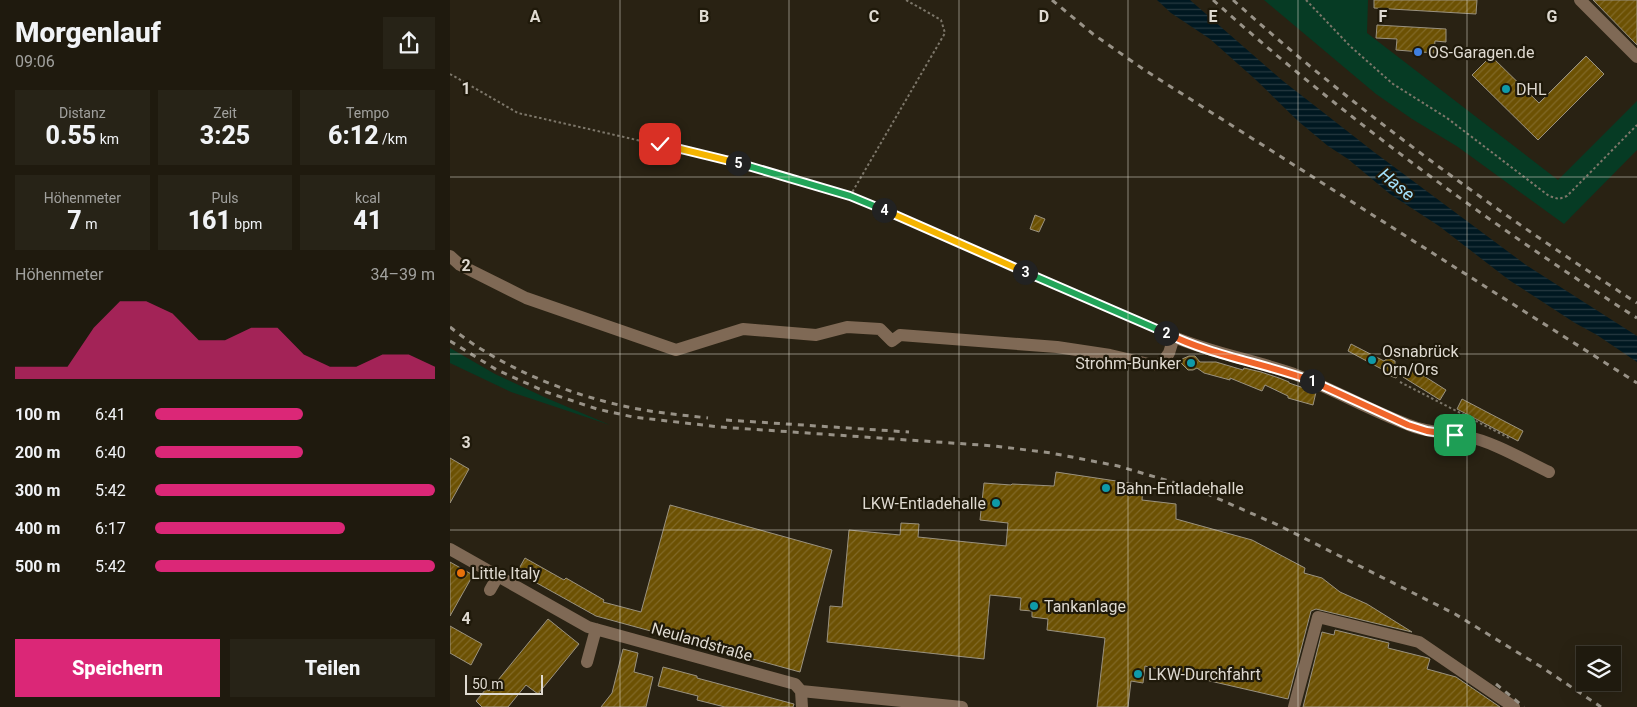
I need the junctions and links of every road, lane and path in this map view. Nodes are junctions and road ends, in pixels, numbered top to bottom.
1 (906, 0) edge
2 (1307, 0) edge
3 (1580, 0) edge
4 (1637, 57) edge
5 (450, 74) edge
6 (1637, 125) edge
7 (850, 196) junction
8 (450, 256) edge
9 (1174, 336) junction
10 (1400, 382) dead end
11 (1517, 443) dead end
12 (1549, 472) dead end
13 (450, 549) edge
14 (498, 576) junction
15 (490, 590) dead end
16 (596, 629) junction
17 (587, 662) dead end
18 (801, 691) junction
19 (900, 704) edge
20 (802, 707) edge
21 (962, 707) edge
22 (1294, 707) edge
23 (1514, 707) edge

1 - 7 path
2 - 6 path
3 - 4 street
5 - 7 path
7 - 9 path
8 - 9 street
9 - 12 street
10 - 11 path
13 - 14 street, Neulandstraße
14 - 15 street
14 - 16 street, Neulandstraße
16 - 17 street
16 - 18 street, Neulandstraße
18 - 19 street, Neulandstraße
18 - 20 street
19 - 21 street, Neulandstraße
22 - 23 street

